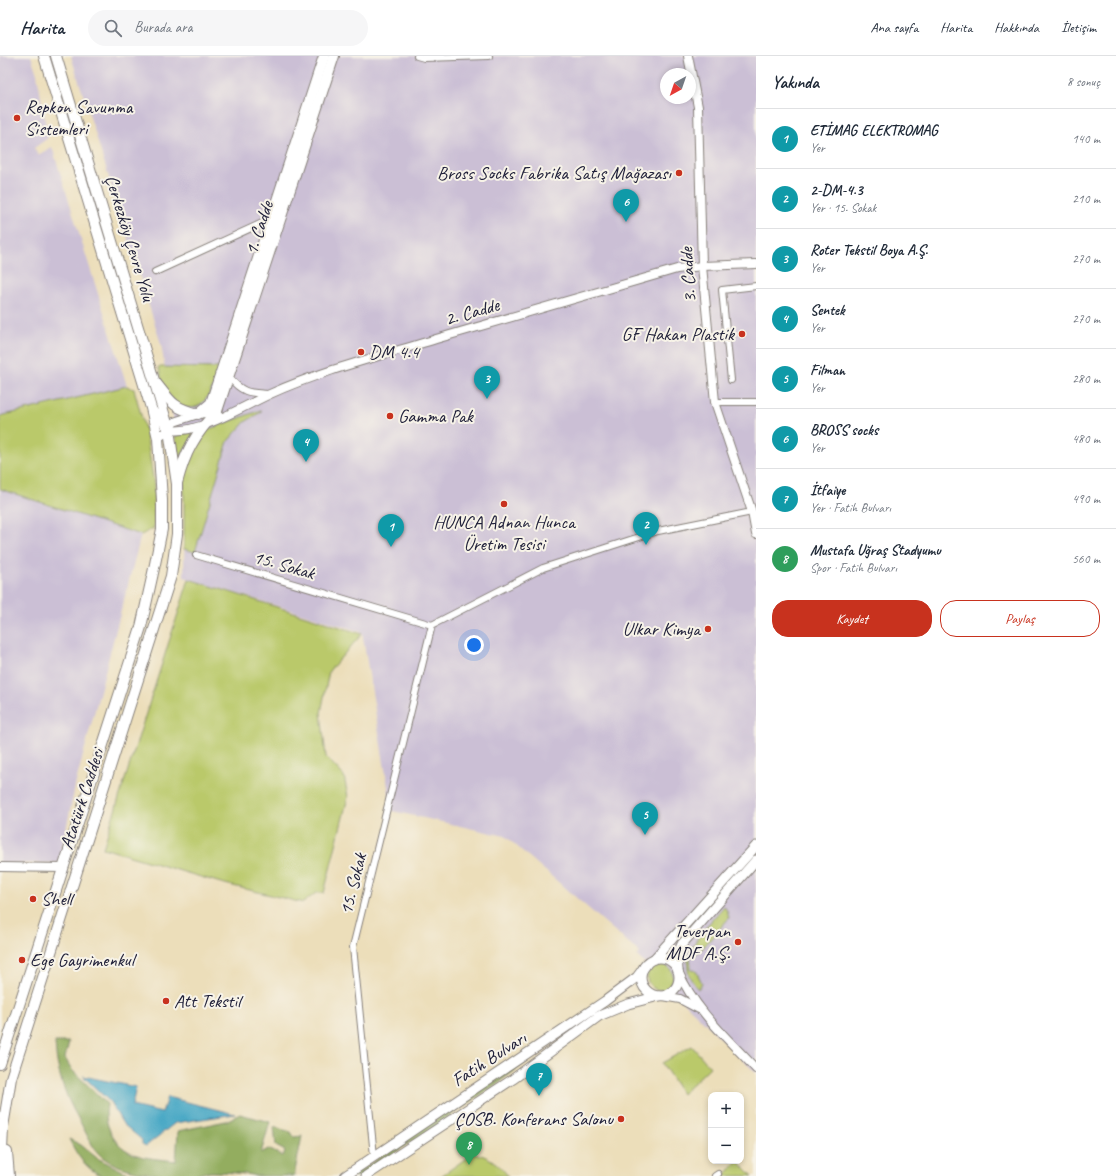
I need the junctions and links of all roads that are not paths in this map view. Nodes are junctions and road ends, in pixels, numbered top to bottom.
1 (44, 56) edge
2 (56, 56) edge
3 (324, 56) edge
4 (334, 56) edge
5 (417, 56) edge
6 (489, 56) edge
7 (688, 56) edge
8 (271, 219) junction
9 (756, 264) edge
10 (702, 266) junction
11 (155, 272) dead end
12 (756, 286) edge
13 (228, 376) junction
14 (731, 380) dead end
15 (156, 382) junction
16 (271, 394) junction
17 (715, 402) junction
18 (756, 402) edge
19 (214, 407) junction
20 (151, 408) junction
21 (198, 414) junction
22 (229, 414) junction
23 (206, 423) junction
24 (169, 430) junction
25 (158, 438) junction
26 (177, 484) junction
27 (752, 512) junction
28 (756, 534) edge
29 (196, 555) dead end
30 (432, 625) junction
31 (756, 846) edge
32 (756, 860) edge
33 (0, 867) edge
34 (62, 868) junction
35 (654, 959) junction
36 (646, 965) junction
37 (678, 971) junction
38 (661, 996) junction
39 (701, 1010) junction
40 (0, 1064) edge
41 (756, 1069) edge
42 (11, 1078) junction
43 (374, 1156) junction
44 (1, 1176) edge
45 (10, 1176) edge
46 (346, 1176) edge
47 (366, 1176) edge

1 - 20 main road
2 - 15 main road, Çerkezköy Çevre Yolu
3 - 8 main road, 1. Cadde
4 - 13 main road, 1. Cadde
5 - 6 street
7 - 10 street, 3. Cadde
8 - 11 street
8 - 19 main road, 1. Cadde
9 - 10 street, 2. Cadde
10 - 16 street, 2. Cadde
10 - 17 street, 3. Cadde
12 - 14 street
13 - 16 street
13 - 19 main road, 1. Cadde
15 - 21 main road
15 - 24 main road, Çerkezköy Çevre Yolu
16 - 22 street, 2. Cadde
17 - 18 street
17 - 27 street, 3. Cadde
19 - 21 main road
19 - 22 street
19 - 23 main road
20 - 24 street
20 - 25 main road
21 - 24 street
22 - 23 street, 2. Cadde
23 - 24 street, 2. Cadde
23 - 26 main road
24 - 25 street
24 - 26 main road, Atatürk Caddesi
25 - 34 main road
26 - 42 main road, Atatürk Caddesi
27 - 28 street, 3. Cadde
27 - 30 street
29 - 30 street, 15. Sokak
30 - 43 street, 15. Sokak
31 - 35 main road
32 - 37 main road
33 - 34 street
34 - 40 main road
35 - 36 main road
35 - 37 main road
36 - 38 main road
36 - 43 main road, Fatih Bulvarı
37 - 38 main road
37 - 39 street
38 - 39 street
38 - 47 main road, Fatih Bulvarı
39 - 41 street
42 - 44 main road, Atatürk Caddesi
42 - 45 main road
43 - 46 main road, Fatih Bulvarı

